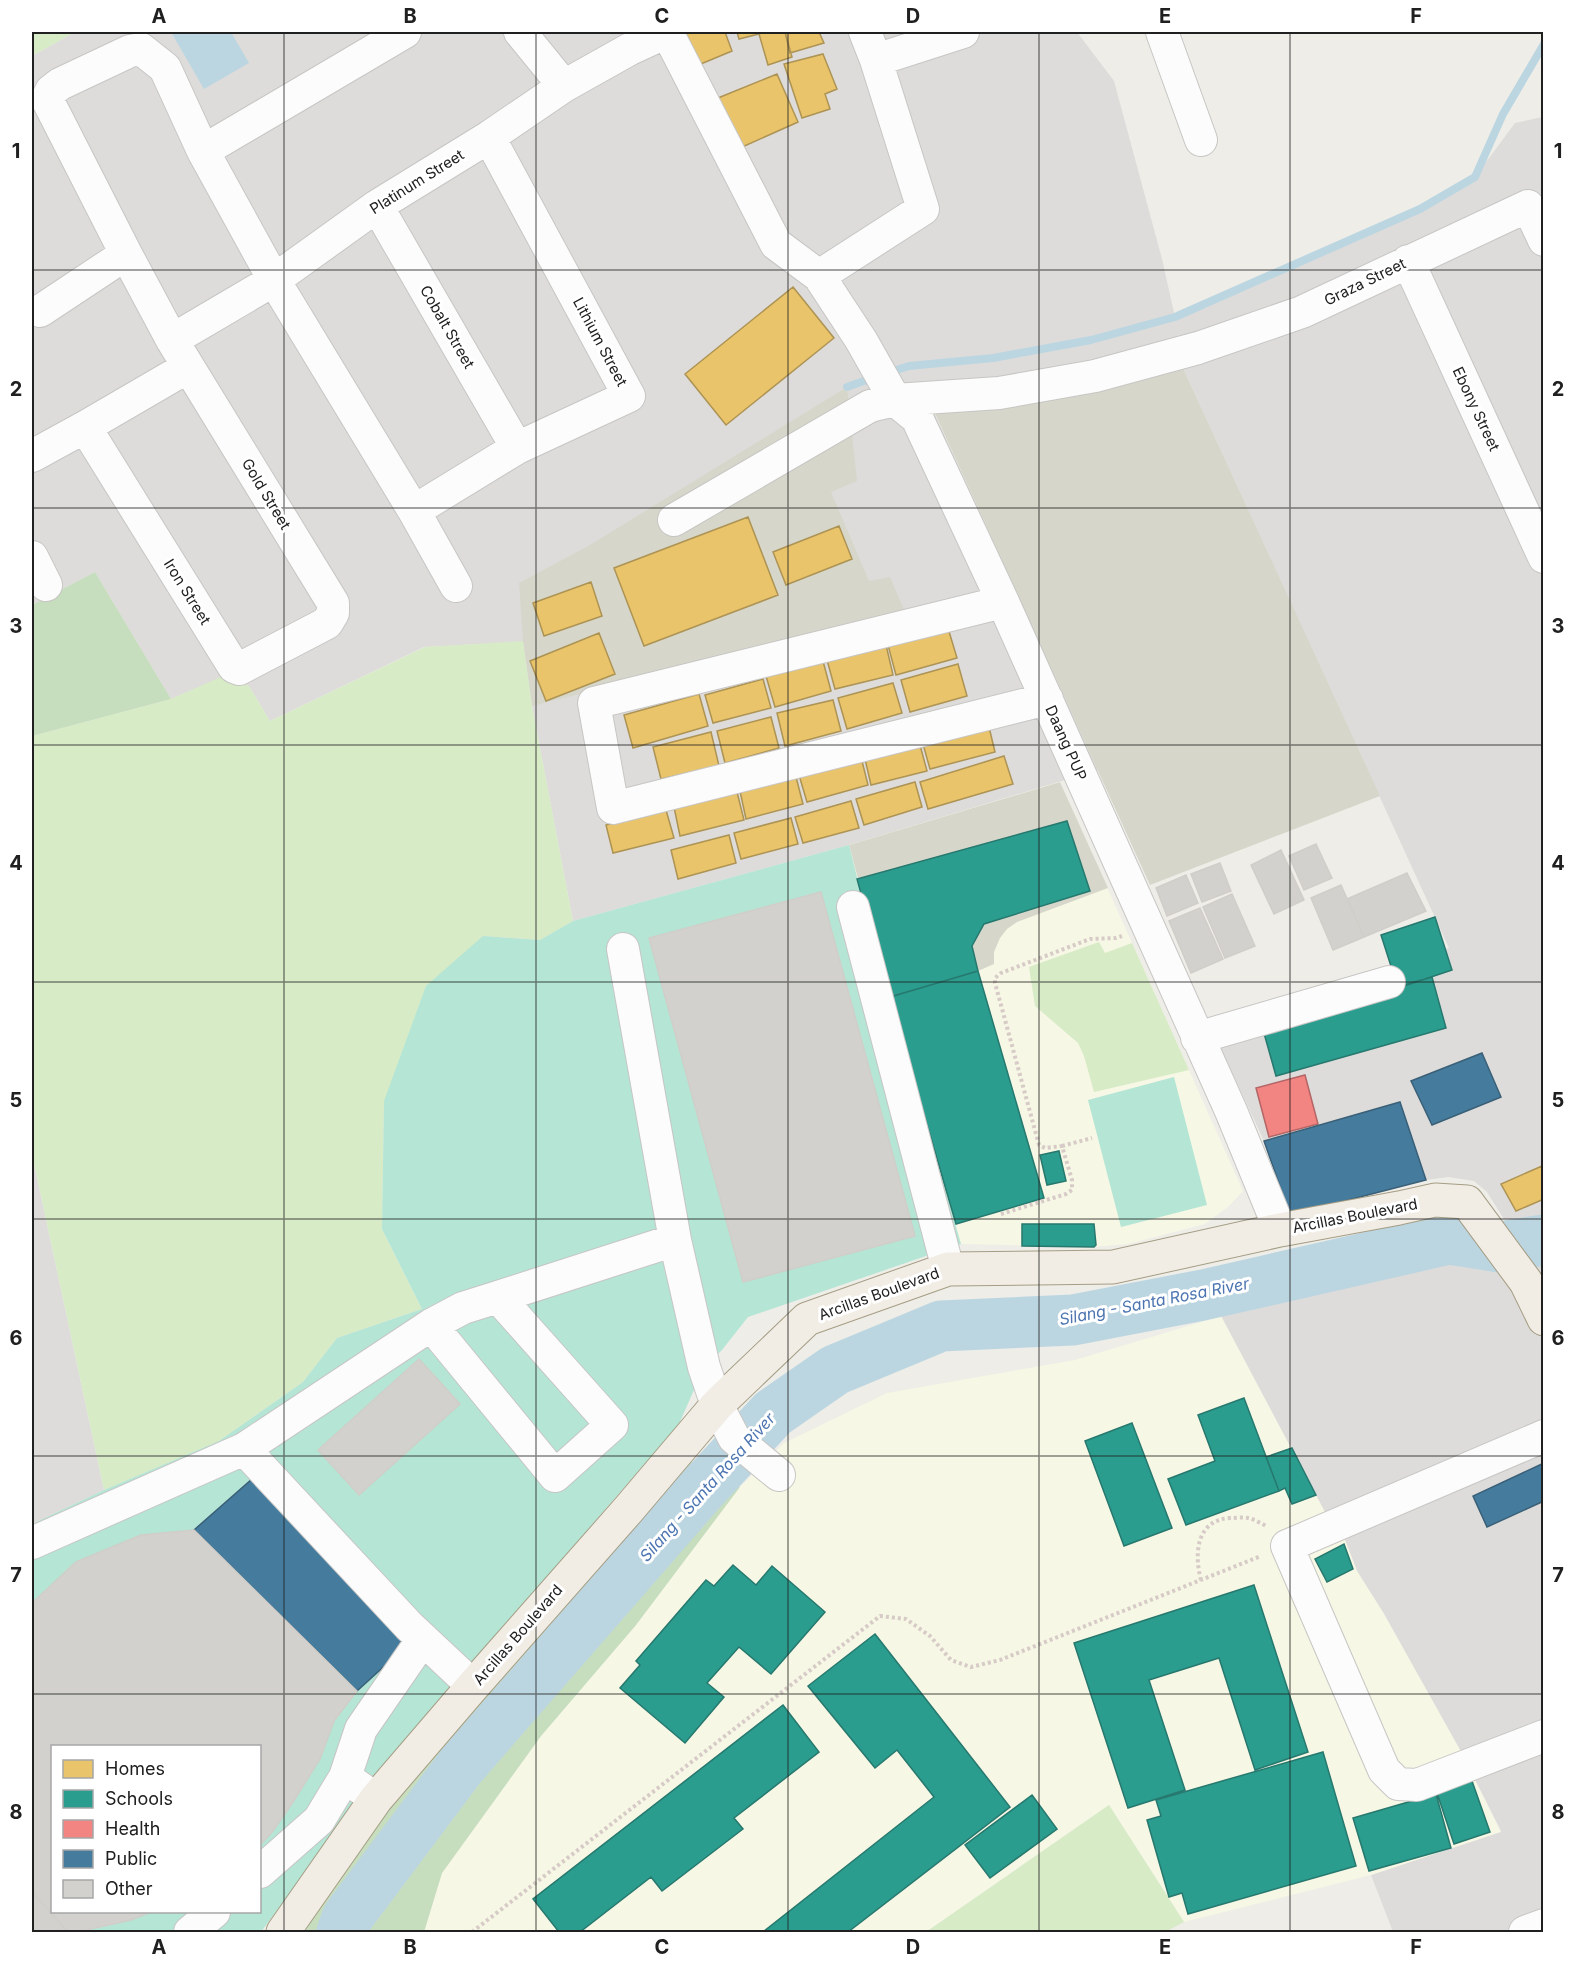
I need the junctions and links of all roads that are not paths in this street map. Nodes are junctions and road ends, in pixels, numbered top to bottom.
1 (405, 32) edge
2 (520, 32) edge
3 (667, 32) edge
4 (865, 32) edge
5 (963, 32) edge
6 (1161, 32) edge
7 (876, 60) junction
8 (564, 86) junction
9 (489, 137) junction
10 (1201, 140) dead end
11 (203, 151) junction
12 (377, 206) junction
13 (1544, 240) edge
14 (126, 254) junction
15 (1408, 261) junction
16 (819, 276) junction
17 (274, 280) junction
18 (40, 311) dead end
19 (172, 340) junction
20 (189, 367) junction
21 (892, 395) junction
22 (86, 427) junction
23 (517, 448) junction
24 (32, 456) edge
25 (414, 511) junction
26 (674, 520) dead end
27 (32, 557) edge
28 (1544, 557) edge
29 (46, 585) dead end
30 (456, 586) dead end
31 (1003, 602) junction
32 (327, 623) joint
33 (1047, 699) junction
34 (853, 907) dead end
35 (623, 949) dead end
36 (1389, 982) dead end
37 (1197, 1038) junction
38 (1280, 1230) junction
39 (675, 1240) junction
40 (948, 1269) junction
41 (498, 1297) junction
42 (1544, 1319) edge
43 (431, 1325) junction
44 (717, 1405) junction
45 (1544, 1436) edge
46 (244, 1449) junction
47 (779, 1475) dead end
48 (32, 1543) edge
49 (423, 1639) junction
50 (473, 1686) junction
51 (1544, 1736) edge
52 (345, 1777) junction
53 (376, 1799) junction
54 (261, 1871) edge
55 (212, 1913) edge
56 (1544, 1925) edge
57 (190, 1932) edge
58 (283, 1932) edge
59 (1525, 1932) edge

1 - 11 street
2 - 8 street
3 - 8 street, Platinum Street
3 - 16 street
4 - 7 street
5 - 7 street
6 - 10 street
7 - 16 street
8 - 9 street, Platinum Street
9 - 12 street, Platinum Street
9 - 23 street, Lithium Street
11 - 14 street, Gold Street
11 - 17 street
12 - 17 street, Platinum Street
12 - 23 street, Cobalt Street
13 - 15 street, Graza Street
14 - 18 street
14 - 19 street, Gold Street
15 - 21 street, Graza Street
15 - 28 street, Ebony Street
16 - 21 street, Daang PUP
17 - 19 street, Platinum Street
17 - 25 street
19 - 20 street, Gold Street
20 - 22 street
20 - 32 street, Gold Street
21 - 26 street, Graza Street
21 - 31 street, Daang PUP
22 - 24 street
22 - 32 street, Iron Street
23 - 25 street, Lithium Street
25 - 30 street
27 - 29 street
31 - 33 street, Daang PUP
31 - 33 street
33 - 37 street, Daang PUP
34 - 40 street
35 - 39 street
36 - 37 street
37 - 38 street, Daang PUP
38 - 40 main road, Arcillas Boulevard
38 - 42 main road, Arcillas Boulevard
39 - 41 street
39 - 44 street
40 - 44 main road, Arcillas Boulevard
41 - 43 street
41 - 43 street
43 - 46 street
44 - 47 street
44 - 50 main road, Arcillas Boulevard
45 - 51 street
46 - 48 street
46 - 49 street
49 - 50 street
49 - 52 street
50 - 53 main road, Arcillas Boulevard
52 - 53 street
52 - 54 street
53 - 58 main road, Arcillas Boulevard
55 - 57 street
56 - 59 street

